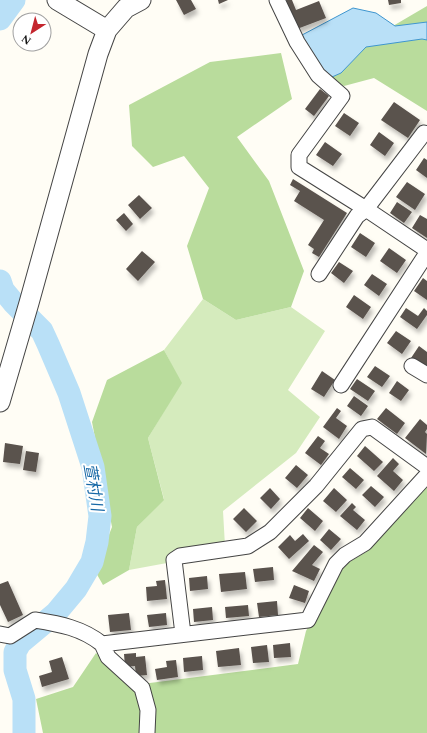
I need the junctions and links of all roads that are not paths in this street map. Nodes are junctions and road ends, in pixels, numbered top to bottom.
1 (57, 0) edge
2 (141, 0) edge
3 (277, 0) edge
4 (107, 30) junction
5 (424, 132) dead end
6 (366, 209) junction
7 (427, 250) edge
8 (427, 253) edge
9 (319, 274) dead end
10 (412, 366) dead end
11 (427, 376) edge
12 (341, 386) dead end
13 (0, 402) edge
14 (427, 467) edge
15 (427, 474) edge
16 (0, 634) edge
17 (183, 634) junction
18 (102, 644) junction
19 (147, 733) edge

1 - 4 street
2 - 4 street
3 - 6 street
4 - 13 street
5 - 6 street
6 - 7 street
6 - 9 street
8 - 12 street
10 - 11 street
14 - 17 street
15 - 17 street
16 - 18 street
17 - 18 street
18 - 19 street

